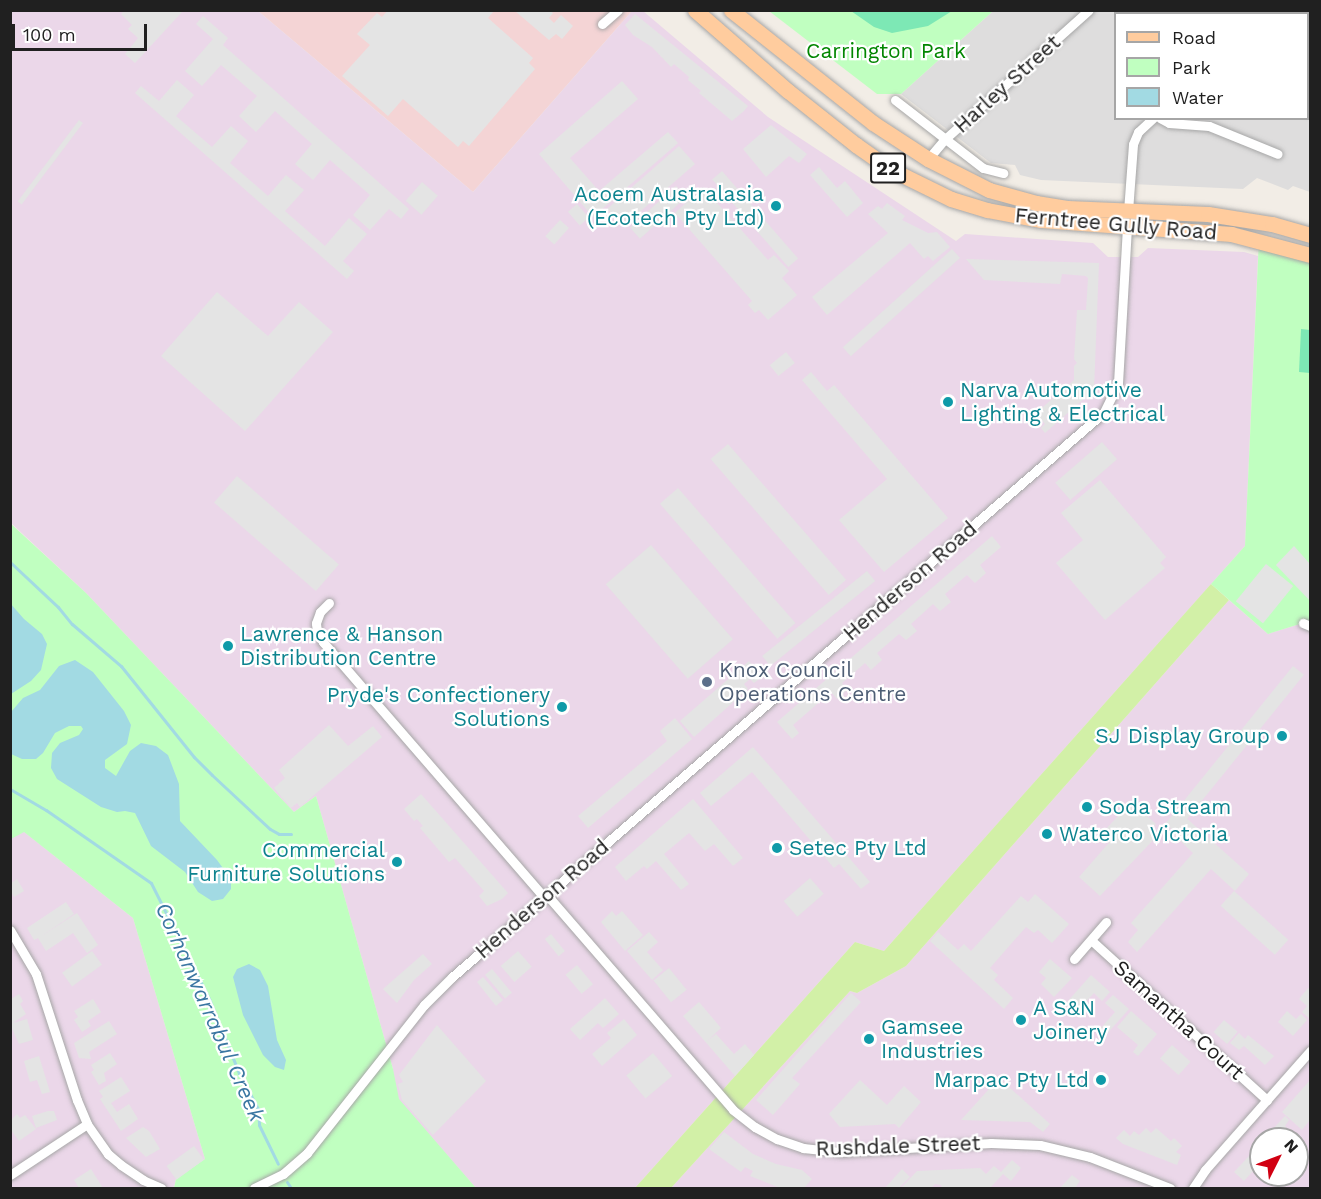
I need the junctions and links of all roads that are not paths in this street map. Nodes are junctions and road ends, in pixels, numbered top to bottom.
1 (607, 10) edge
2 (618, 10) edge
3 (696, 10) edge
4 (731, 10) edge
5 (1089, 10) edge
6 (895, 100) dead end
7 (1151, 120) edge
8 (1164, 120) edge
9 (945, 140) junction
10 (1278, 154) dead end
11 (928, 159) junction
12 (1003, 173) dead end
13 (911, 181) junction
14 (1128, 211) junction
15 (1127, 227) junction
16 (1311, 234) edge
17 (1311, 255) edge
18 (329, 603) dead end
19 (546, 896) junction
20 (1107, 922) dead end
21 (10, 930) edge
22 (1091, 940) junction
23 (21, 944) junction
24 (10, 950) edge
25 (1074, 959) dead end
26 (1311, 1051) edge
27 (1267, 1100) junction
28 (87, 1125) junction
29 (10, 1175) edge
30 (151, 1186) edge
31 (162, 1188) edge
32 (254, 1188) edge
33 (1170, 1188) edge
34 (1193, 1188) edge

1 - 2 street
3 - 13 main road, Ferntree Gully Road / 22
4 - 11 main road, Ferntree Gully Road / 22
5 - 9 street, Harley Street
6 - 9 street
7 - 14 street
8 - 10 street
9 - 11 street, Harley Street
9 - 12 street
11 - 13 main road
11 - 14 main road, Ferntree Gully Road / 22
13 - 15 main road, Ferntree Gully Road / 22
14 - 15 main road
14 - 16 main road, Ferntree Gully Road / 22
15 - 17 main road, Ferntree Gully Road / 22
15 - 19 street, Henderson Road
18 - 19 street, Rushdale Street
19 - 32 street, Henderson Road
19 - 33 street, Rushdale Street
20 - 22 street
21 - 23 street
22 - 25 street
22 - 27 street, Samantha Court
23 - 24 street
23 - 28 street
26 - 27 street
27 - 34 street
28 - 29 street
28 - 30 street
30 - 31 street

